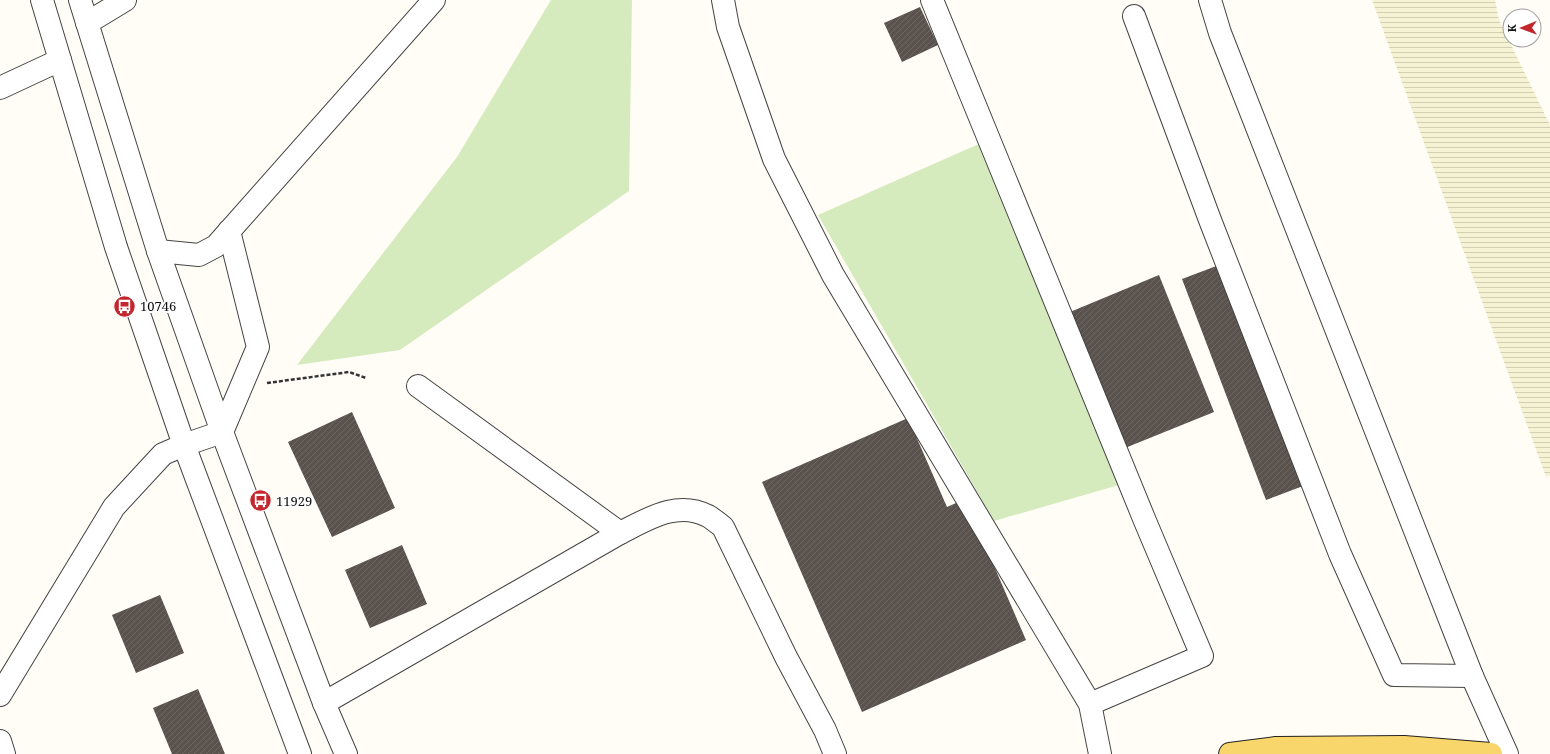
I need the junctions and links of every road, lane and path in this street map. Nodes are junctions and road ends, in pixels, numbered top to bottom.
1 (42, 0) edge
2 (80, 0) edge
3 (125, 0) edge
4 (434, 0) edge
5 (723, 0) edge
6 (932, 0) edge
7 (1210, 0) edge
8 (1134, 16) dead end
9 (87, 23) junction
10 (60, 60) junction
11 (0, 88) edge
12 (229, 232) junction
13 (158, 251) junction
14 (366, 378) dead end
15 (418, 386) dead end
16 (241, 387) junction
17 (222, 432) junction
18 (184, 445) junction
19 (620, 533) junction
20 (1472, 676) junction
21 (0, 695) edge
22 (324, 703) junction
23 (1090, 704) junction
24 (0, 741) edge
25 (4, 754) edge
26 (300, 754) edge
27 (346, 754) edge
28 (835, 754) edge
29 (1100, 754) edge
30 (1230, 754) edge
31 (1491, 754) edge
32 (1507, 754) edge

1 - 10 street
2 - 9 street
3 - 9 street
4 - 12 street
5 - 23 street
6 - 23 street
7 - 20 street
8 - 20 street
9 - 13 street
10 - 11 street
10 - 18 street
12 - 13 street
12 - 16 street
13 - 17 street
14 - 16 path
15 - 19 street
16 - 17 street
17 - 18 street
17 - 22 street
18 - 21 street
18 - 26 street
19 - 22 street
19 - 28 street
20 - 32 street
22 - 27 street
23 - 29 street
24 - 25 street
30 - 31 main road

